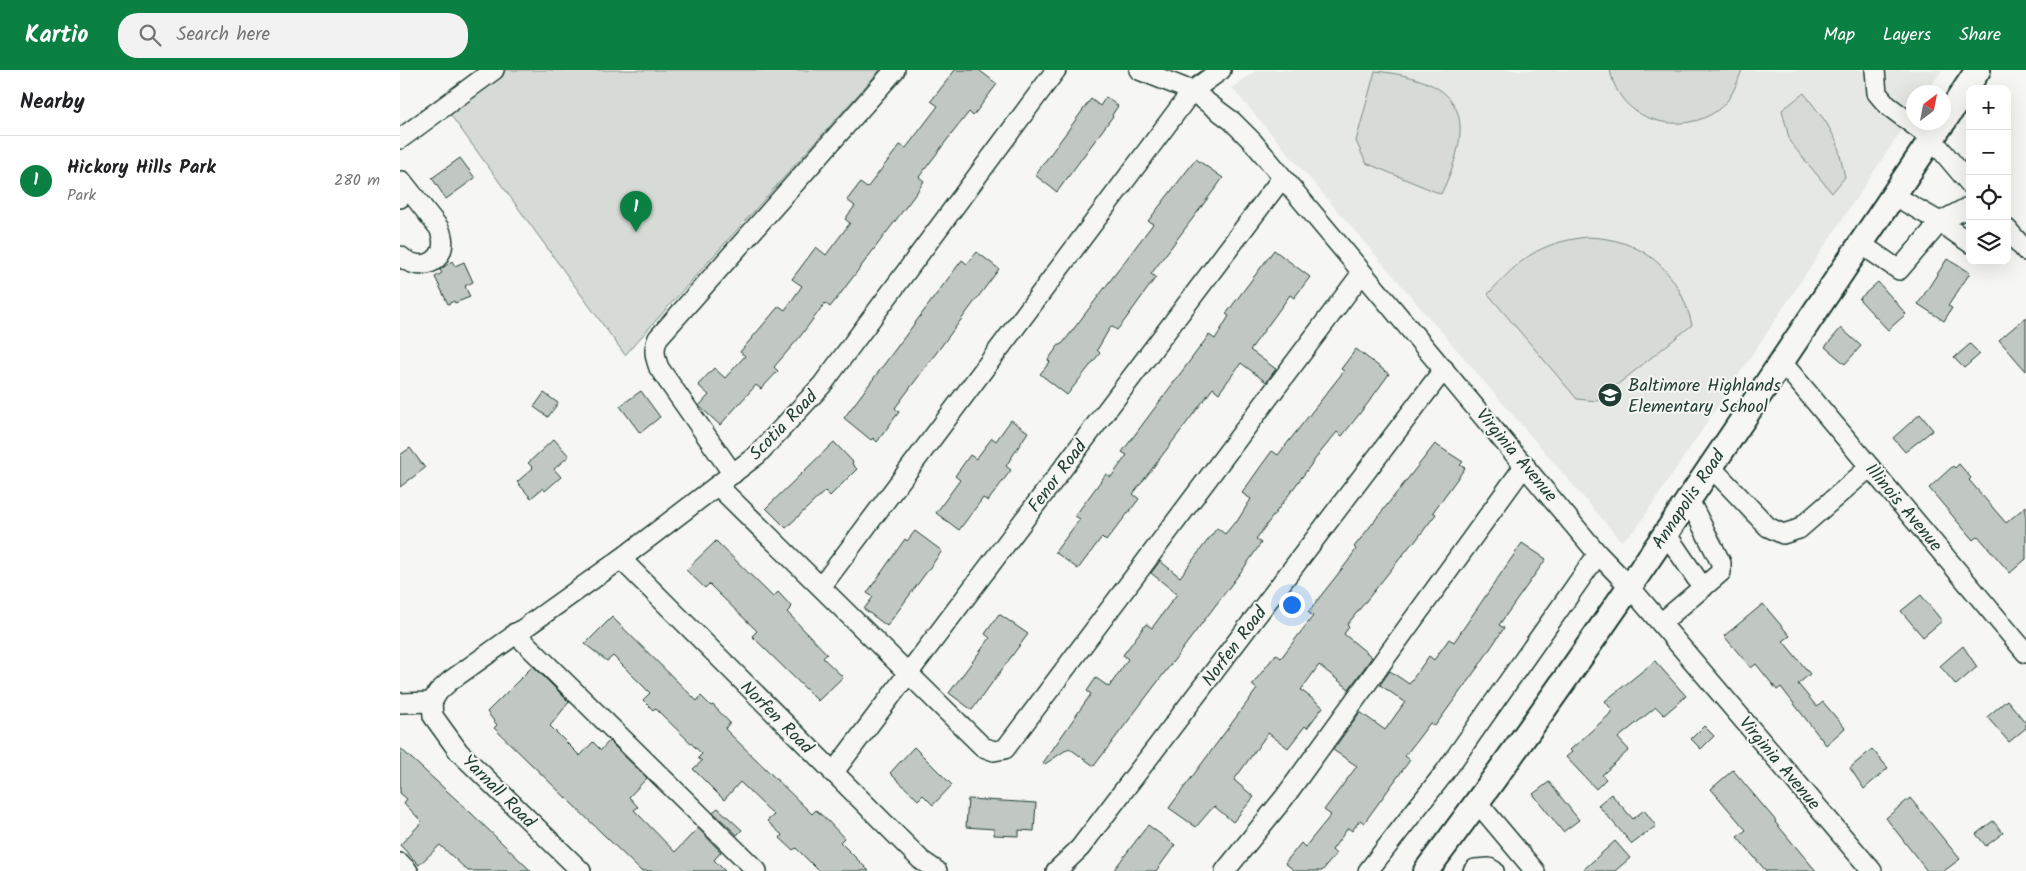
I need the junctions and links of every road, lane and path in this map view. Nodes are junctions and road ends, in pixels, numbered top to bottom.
1 (494, 70) edge
2 (895, 70) edge
3 (1056, 70) edge
4 (1139, 70) edge
5 (1221, 70) edge
6 (1875, 70) edge
7 (1978, 70) edge
8 (1192, 91) junction
9 (1951, 110) edge
10 (1906, 113) edge
11 (1938, 130) edge
12 (1940, 130) edge
13 (400, 138) edge
14 (1966, 177) edge
15 (1282, 178) junction
16 (401, 184) edge
17 (1894, 195) junction
18 (1966, 208) edge
19 (1940, 222) junction
20 (1966, 240) edge
21 (1861, 244) junction
22 (400, 256) edge
23 (1362, 273) junction
24 (1781, 361) junction
25 (1444, 369) junction
26 (1525, 465) junction
27 (1710, 466) junction
28 (1870, 467) junction
29 (733, 474) junction
30 (718, 486) junction
31 (1688, 498) junction
32 (1666, 532) junction
33 (1598, 554) junction
34 (620, 560) junction
35 (1629, 586) junction
36 (821, 587) junction
37 (1703, 588) junction
38 (1661, 623) junction
39 (515, 633) junction
40 (2026, 653) edge
41 (909, 673) junction
42 (432, 702) junction
43 (400, 703) edge
44 (833, 773) junction
45 (1477, 802) junction
46 (400, 863) edge
47 (408, 871) edge
48 (581, 871) edge
49 (756, 871) edge
50 (937, 871) edge
51 (1056, 871) edge
52 (1225, 871) edge
53 (1368, 871) edge
54 (1426, 871) edge
55 (1473, 871) edge
56 (1494, 871) edge
57 (1535, 871) edge
58 (1872, 871) edge

1 - 13 street
2 - 29 street
3 - 29 street, Scotia Road
4 - 8 street, Virginia Avenue
5 - 8 street
6 - 10 street
7 - 9 main road, Annapolis Road
8 - 15 street, Virginia Avenue
8 - 36 street
11 - 17 main road, Annapolis Road
12 - 14 street
15 - 23 street, Virginia Avenue
15 - 41 street, Fenor Road
16 - 22 street
17 - 19 street
17 - 21 main road, Annapolis Road
18 - 19 street
19 - 20 street
19 - 21 street
21 - 24 main road, Annapolis Road
23 - 25 street, Virginia Avenue
23 - 41 street
24 - 27 main road, Annapolis Road
24 - 28 street, Illinois Avenue
25 - 26 street, Virginia Avenue
25 - 51 street, Norfen Road
26 - 33 street, Virginia Avenue
26 - 52 street
27 - 28 street
27 - 31 main road, Annapolis Road
28 - 40 street, Illinois Avenue
29 - 30 street, Scotia Road
30 - 34 street, Scotia Road
30 - 36 street
31 - 32 main road, Annapolis Road
31 - 37 street
32 - 35 main road, Annapolis Road
32 - 37 street
33 - 35 street, Virginia Avenue
33 - 53 street
34 - 39 street, Scotia Road
34 - 44 street, Norfen Road
35 - 38 street, Virginia Avenue
35 - 45 main road, Annapolis Road
36 - 41 street
37 - 38 street
38 - 58 street, Virginia Avenue
39 - 42 street, Scotia Road
39 - 49 street
41 - 44 street, Fenor Road
42 - 43 street
42 - 48 street, Yarnall Road
44 - 50 street, Norfen Road
45 - 54 main road, Annapolis Road
45 - 57 street
46 - 47 street
55 - 56 street

